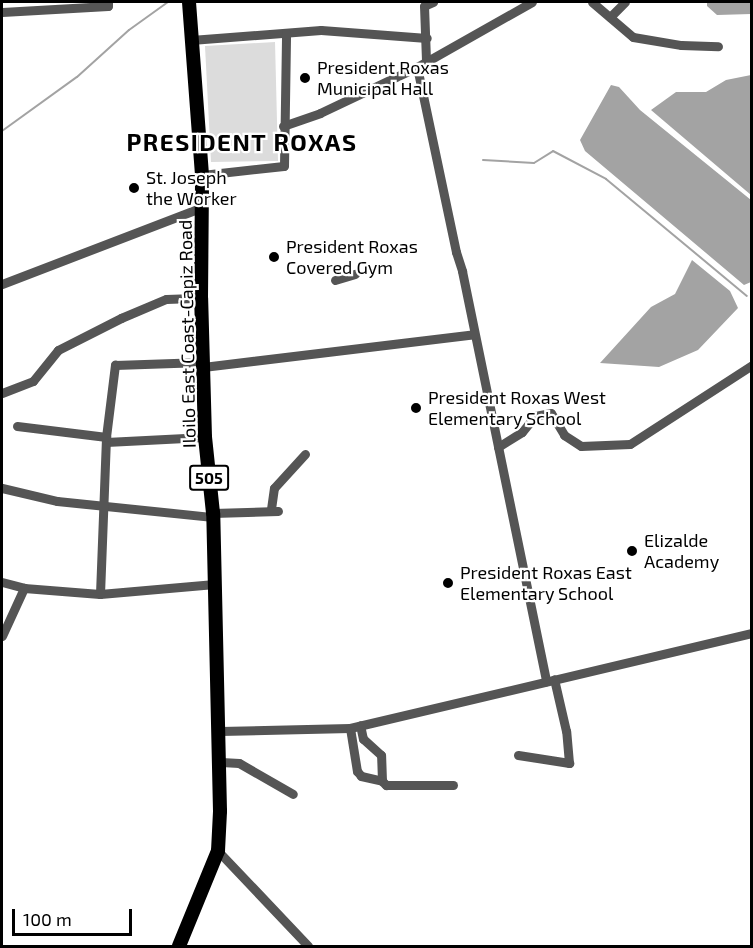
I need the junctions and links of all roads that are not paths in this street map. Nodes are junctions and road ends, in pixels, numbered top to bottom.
1 (2, 2) edge
2 (108, 2) edge
3 (189, 2) edge
4 (433, 2) edge
5 (532, 2) edge
6 (592, 2) edge
7 (625, 2) edge
8 (2, 12) edge
9 (610, 17) junction
10 (286, 33) junction
11 (427, 38) junction
12 (191, 40) junction
13 (718, 46) dead end
14 (426, 60) junction
15 (417, 67) junction
16 (283, 126) junction
17 (202, 175) junction
18 (203, 207) junction
19 (355, 274) dead end
20 (335, 280) dead end
21 (2, 284) edge
22 (201, 298) junction
23 (474, 334) junction
24 (203, 365) junction
25 (752, 365) edge
26 (2, 393) edge
27 (17, 426) dead end
28 (204, 437) junction
29 (106, 440) junction
30 (498, 447) junction
31 (304, 454) dead end
32 (2, 488) edge
33 (105, 507) junction
34 (213, 515) junction
35 (2, 582) edge
36 (215, 584) junction
37 (24, 588) junction
38 (100, 594) junction
39 (752, 633) edge
40 (2, 636) edge
41 (550, 680) junction
42 (355, 726) junction
43 (220, 731) junction
44 (518, 755) dead end
45 (221, 762) junction
46 (382, 781) junction
47 (453, 785) dead end
48 (292, 794) dead end
49 (218, 851) junction
50 (179, 946) edge
51 (308, 946) edge

1 - 8 street
2 - 8 street
3 - 12 main road, Iloilo East Coast-Capiz Road / 505
4 - 11 street
5 - 14 street
6 - 9 street
7 - 9 street
9 - 13 street
10 - 11 street
10 - 12 street
10 - 16 street
11 - 14 street
12 - 17 main road, Iloilo East Coast-Capiz Road / 505
14 - 15 street
15 - 16 street
15 - 23 street
16 - 17 street
17 - 18 main road, Iloilo East Coast-Capiz Road / 505
18 - 21 street
18 - 22 main road, Iloilo East Coast-Capiz Road / 505
19 - 20 street
22 - 24 main road, Iloilo East Coast-Capiz Road / 505
22 - 26 street
23 - 24 street
23 - 30 street
24 - 28 main road, Iloilo East Coast-Capiz Road / 505
24 - 29 street
25 - 30 street
27 - 29 street
28 - 29 street
28 - 34 main road, Iloilo East Coast-Capiz Road / 505
29 - 33 street
30 - 41 street
31 - 34 street
32 - 33 street
33 - 34 street
33 - 38 street
34 - 36 main road, Iloilo East Coast-Capiz Road / 505
35 - 37 street
36 - 38 street
36 - 43 main road, Iloilo East Coast-Capiz Road / 505
37 - 38 street
37 - 40 street
39 - 41 street
41 - 42 street
41 - 44 street
42 - 43 street
42 - 46 street
42 - 46 street
43 - 45 main road, Iloilo East Coast-Capiz Road / 505
45 - 48 street
45 - 49 main road, Iloilo East Coast-Capiz Road / 505
46 - 47 street
49 - 50 main road, Iloilo East Coast-Capiz Road / 505
49 - 51 street

